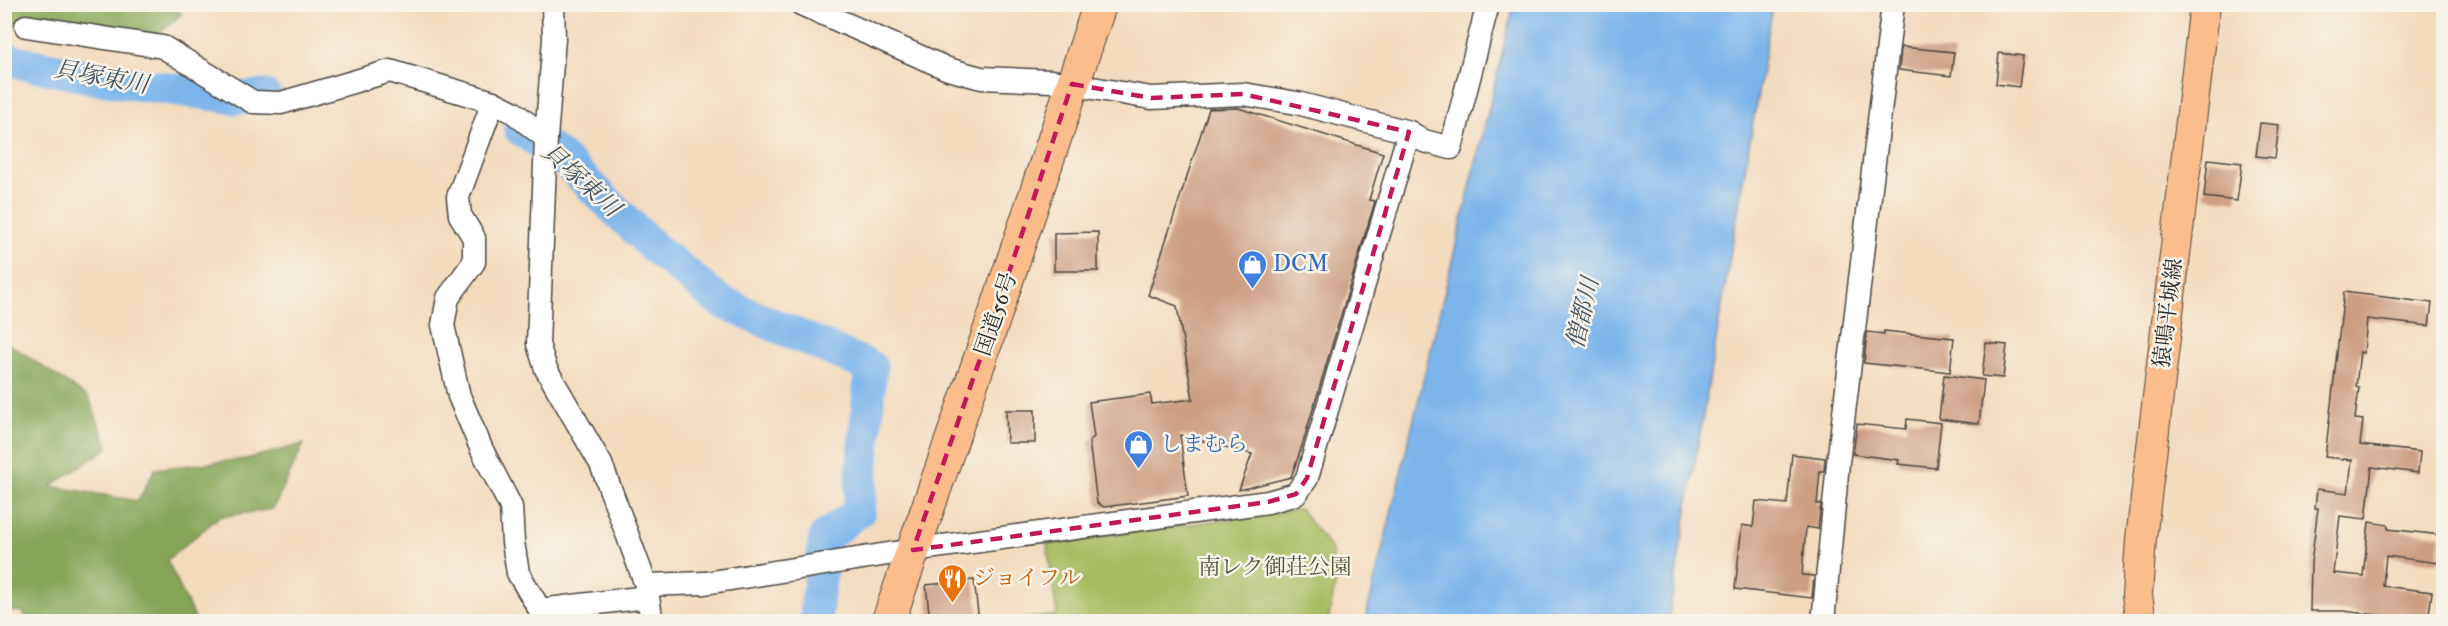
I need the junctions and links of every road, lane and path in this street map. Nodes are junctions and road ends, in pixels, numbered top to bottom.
1 (554, 4) edge
2 (801, 4) edge
3 (1100, 4) edge
4 (1488, 4) edge
5 (1893, 4) edge
6 (2205, 4) edge
7 (26, 26) dead end
8 (1072, 84) junction
9 (493, 102) junction
10 (1408, 132) junction
11 (546, 138) junction
12 (912, 550) junction
13 (646, 591) junction
14 (538, 616) edge
15 (652, 621) edge
16 (888, 621) edge
17 (1823, 621) edge
18 (2140, 621) edge

1 - 11 street
2 - 8 street
3 - 8 highway, 国道56号
4 - 10 street
5 - 17 street
6 - 18 main road, 猿鳴平城線
7 - 9 street
8 - 10 street
8 - 12 highway, 国道56号
9 - 11 street
9 - 14 street
10 - 12 street
11 - 13 street
12 - 13 street
12 - 16 highway, 国道56号
13 - 14 street
13 - 15 street

